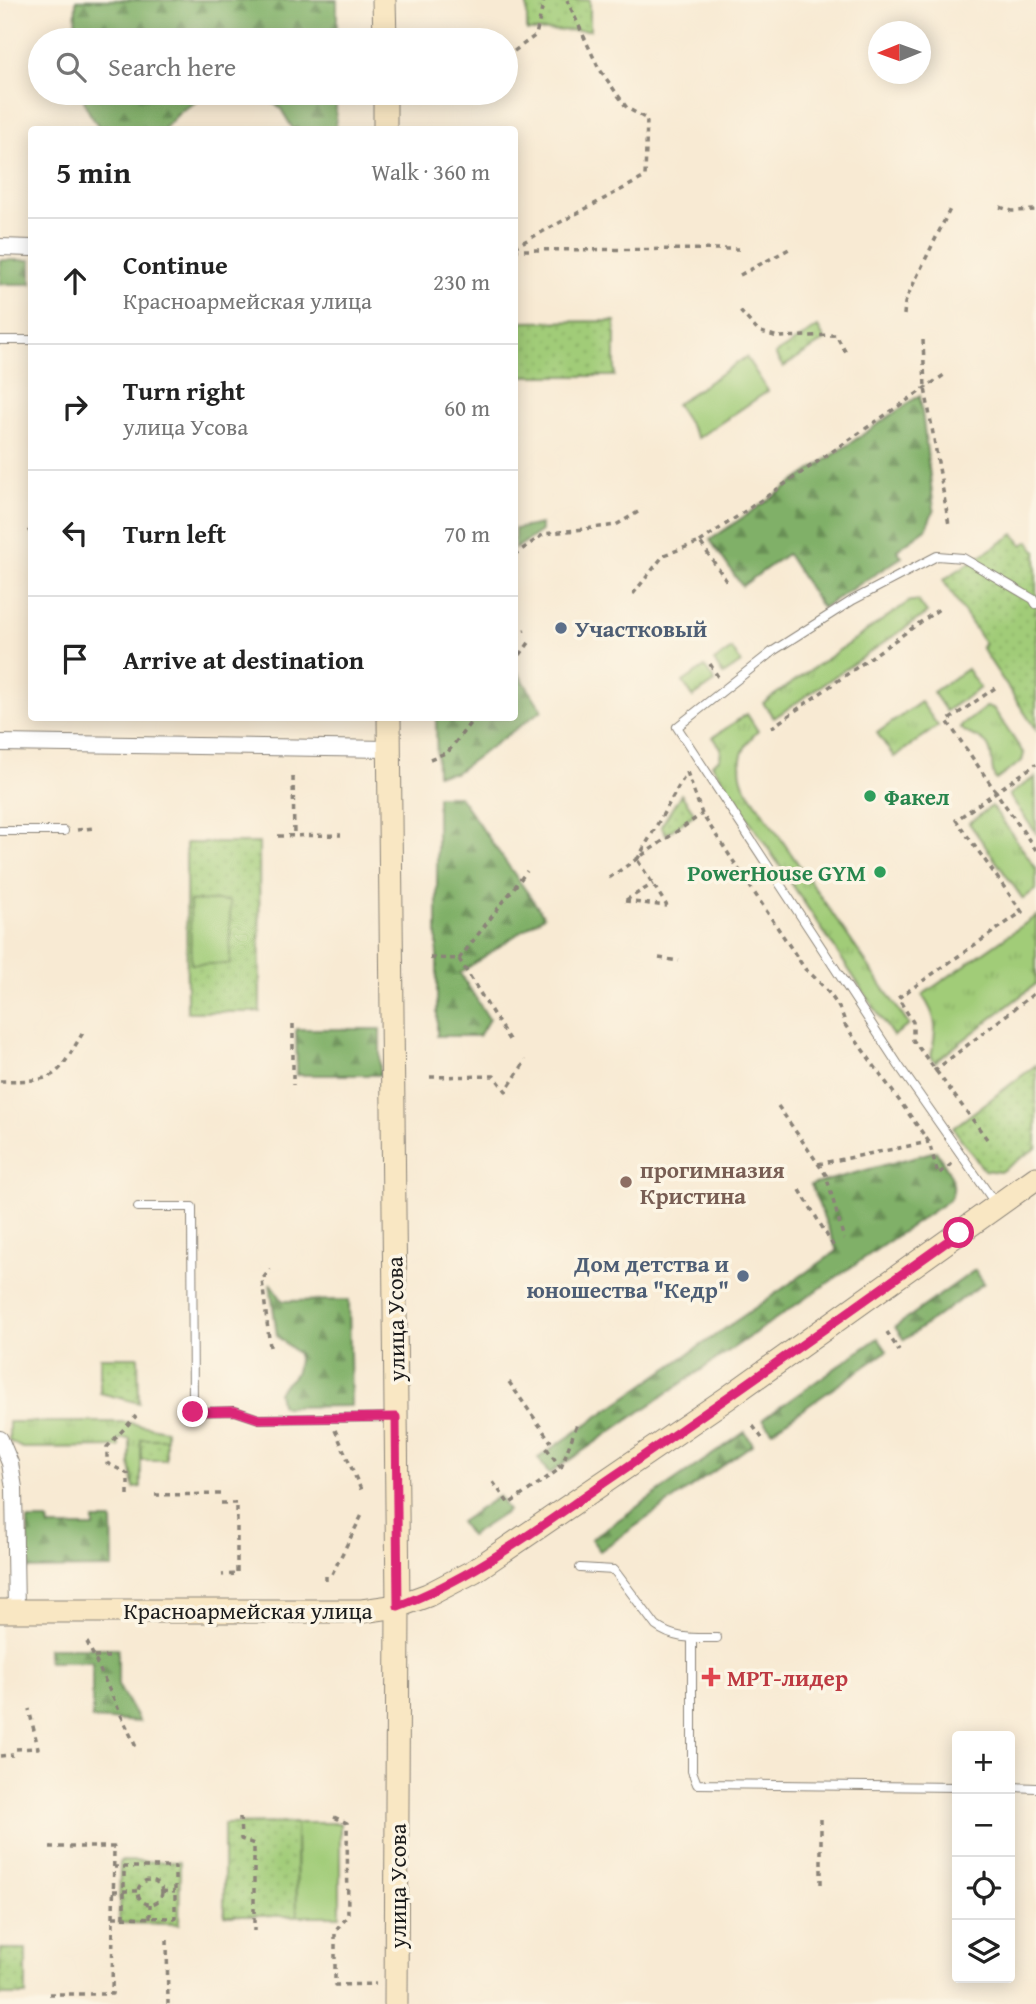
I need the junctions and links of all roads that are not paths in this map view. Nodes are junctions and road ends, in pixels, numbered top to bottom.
1 (384, 0) edge
2 (385, 28) edge
3 (385, 105) edge
4 (385, 126) edge
5 (0, 247) edge
6 (28, 248) edge
7 (0, 340) edge
8 (28, 340) edge
9 (1036, 604) edge
10 (389, 721) edge
11 (0, 743) edge
12 (389, 749) junction
13 (0, 831) edge
14 (64, 831) dead end
15 (1036, 1178) edge
16 (996, 1206) junction
17 (138, 1207) dead end
18 (396, 1417) junction
19 (0, 1439) edge
20 (580, 1568) dead end
21 (398, 1606) junction
22 (8, 1611) edge
23 (716, 1638) dead end
24 (692, 1639) junction
25 (952, 1787) edge
26 (1015, 1787) edge
27 (1036, 1788) edge
28 (396, 2004) edge

1 - 2 main road
3 - 4 main road
5 - 6 street
7 - 8 lane
9 - 16 lane
10 - 12 main road, улица Усова
11 - 12 street
12 - 18 main road, улица Усова
13 - 14 lane
15 - 16 main road, Красноармейская улица
16 - 21 main road, Красноармейская улица
17 - 18 lane
18 - 21 main road, улица Усова
19 - 22 street
20 - 24 lane
21 - 22 main road, Красноармейская улица
21 - 28 main road, улица Усова
23 - 24 lane
24 - 25 lane
26 - 27 lane

